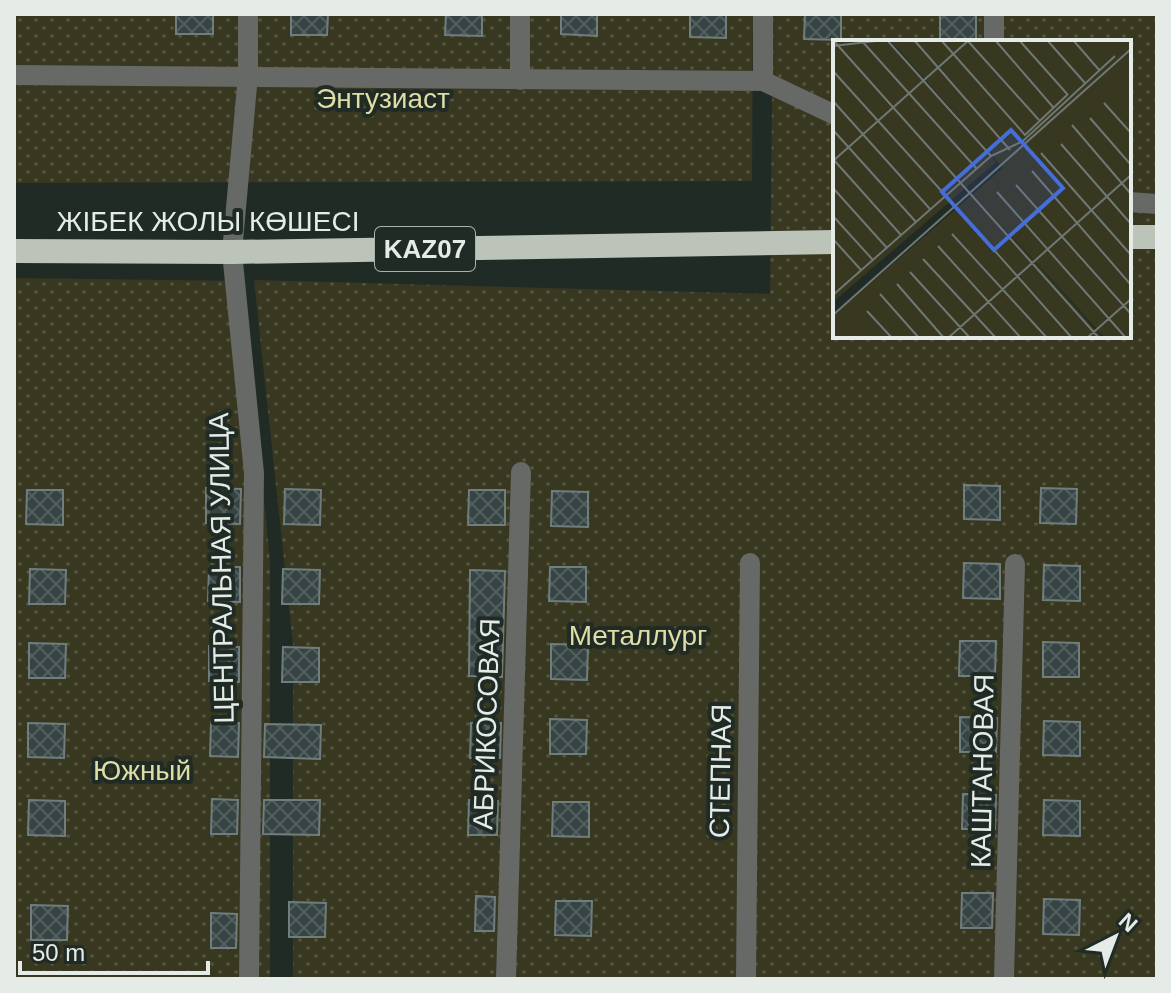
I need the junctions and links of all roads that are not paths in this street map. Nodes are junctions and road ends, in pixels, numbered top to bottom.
1 (248, 14) edge
2 (520, 14) edge
3 (763, 14) edge
4 (994, 14) edge
5 (994, 40) edge
6 (14, 75) edge
7 (248, 75) junction
8 (520, 80) junction
9 (763, 81) junction
10 (833, 114) edge
11 (1131, 202) edge
12 (1157, 204) edge
13 (1131, 237) edge
14 (1157, 237) edge
15 (833, 242) edge
16 (14, 251) edge
17 (232, 252) junction
18 (521, 472) dead end
19 (750, 563) dead end
20 (1015, 564) dead end
21 (249, 979) edge
22 (506, 979) edge
23 (746, 979) edge
24 (1004, 979) edge

1 - 7 street, ЦЕНТРАЛЬНАЯ УЛИЦА
2 - 8 street
3 - 9 street
4 - 5 street
6 - 7 street
7 - 8 street
7 - 17 street, ЦЕНТРАЛЬНАЯ УЛИЦА
8 - 9 street
9 - 10 street
11 - 12 street
13 - 14 highway
15 - 17 highway, ЖІБЕК ЖОЛЫ КӨШЕСІ / KAZ07
16 - 17 highway, ЖІБЕК ЖОЛЫ КӨШЕСІ / KAZ07
17 - 21 street, ЦЕНТРАЛЬНАЯ УЛИЦА
18 - 22 street, АБРИКОСОВАЯ
19 - 23 street, СТЕПНАЯ
20 - 24 street, КАШТАНОВАЯ

